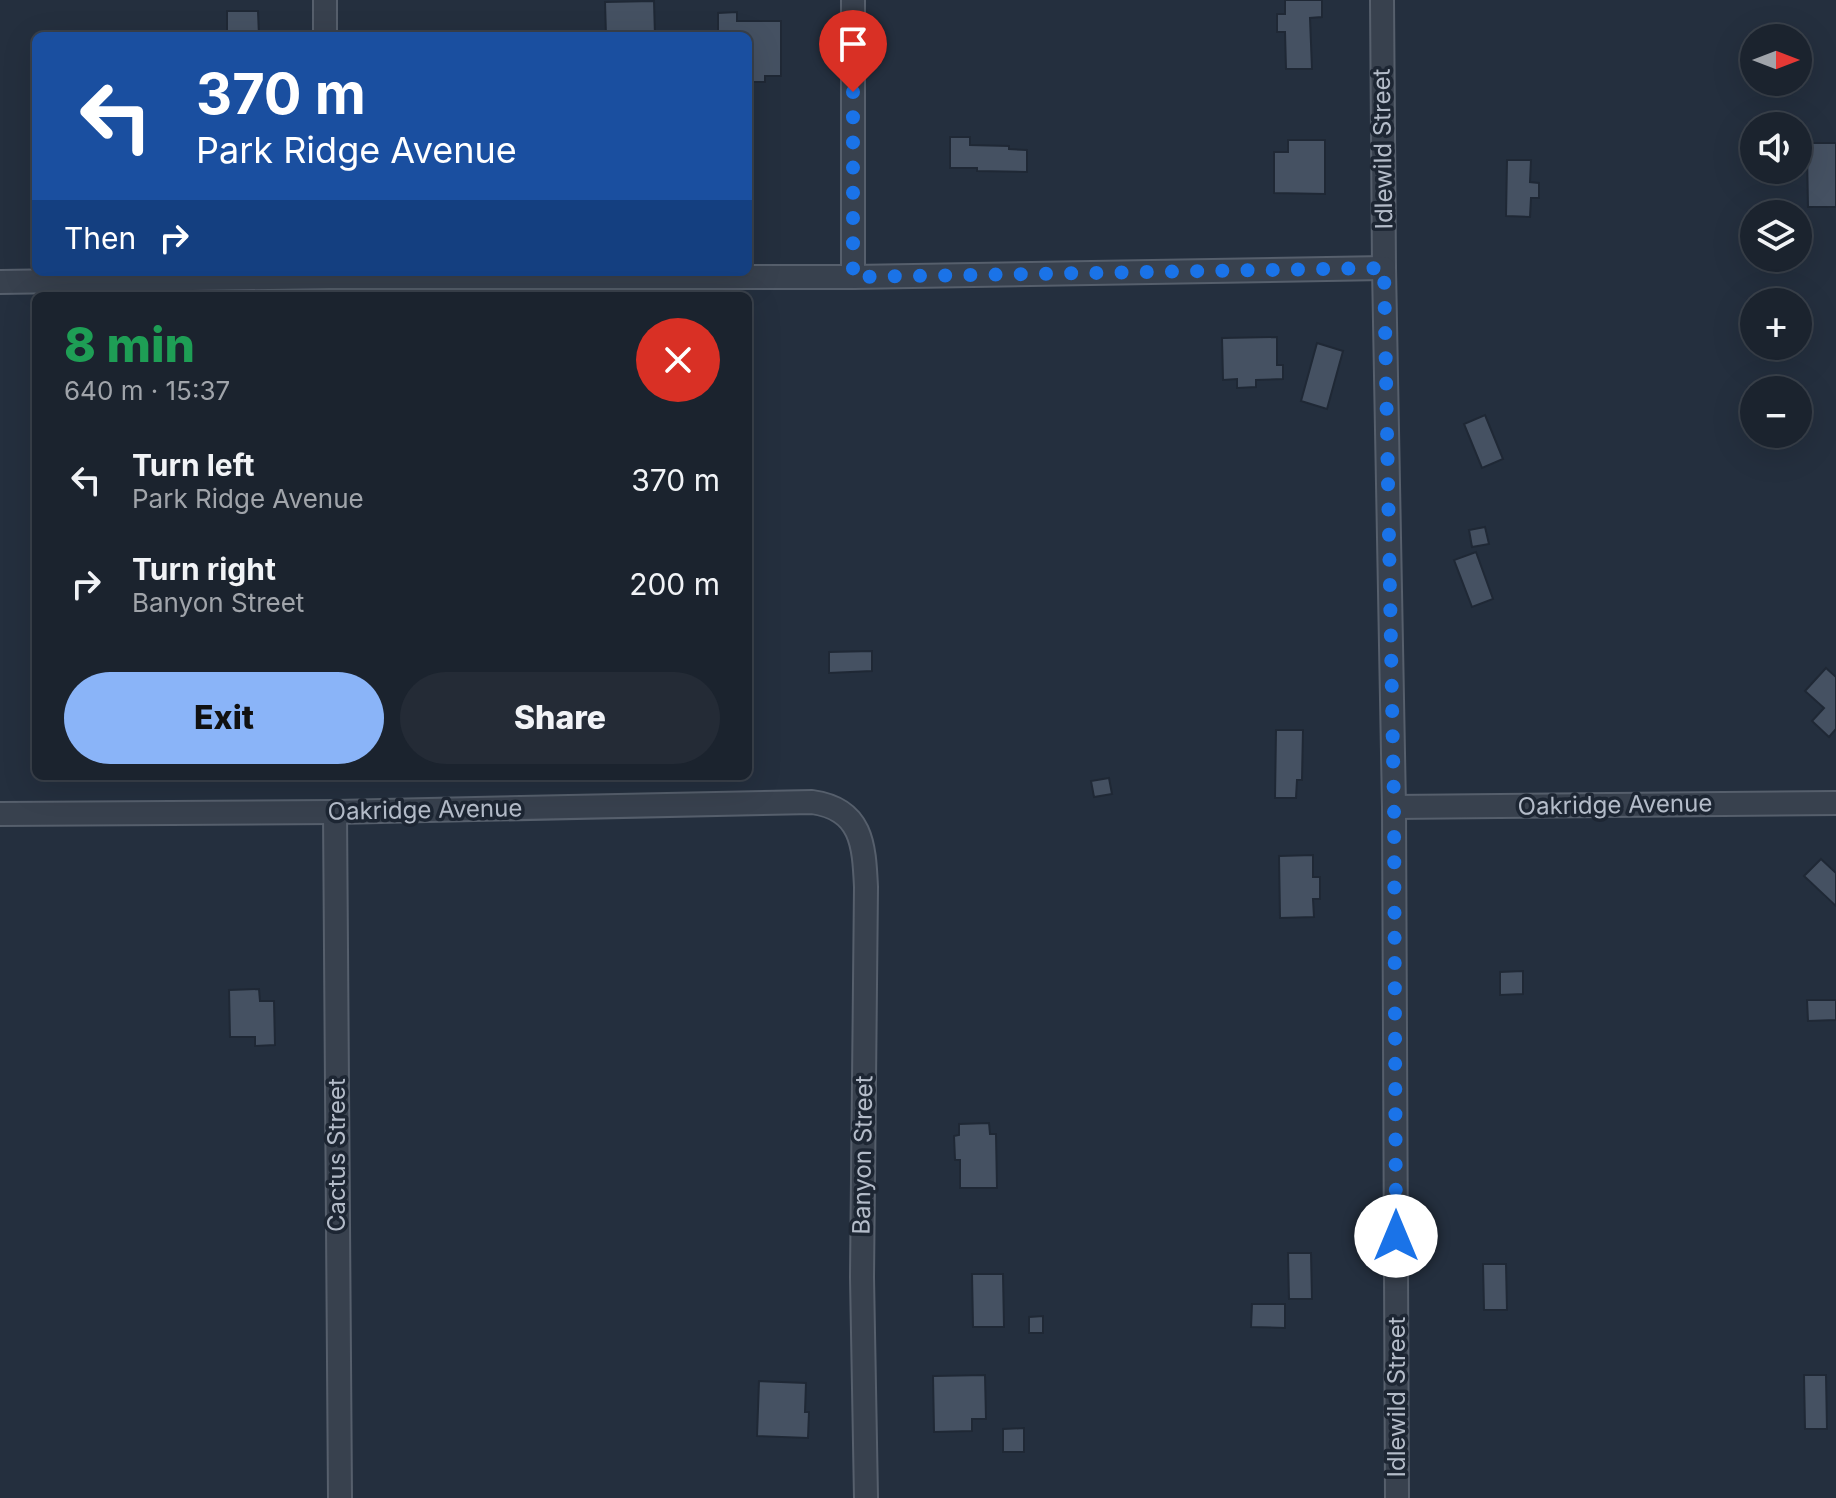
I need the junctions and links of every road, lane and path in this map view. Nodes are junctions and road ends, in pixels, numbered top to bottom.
1 (325, 0) edge
2 (853, 0) edge
3 (1382, 0) edge
4 (325, 32) edge
5 (1384, 268) junction
6 (281, 276) edge
7 (590, 276) edge
8 (853, 277) junction
9 (0, 282) edge
10 (1836, 803) edge
11 (1394, 807) junction
12 (335, 812) junction
13 (0, 814) edge
14 (847, 815) joint
15 (340, 1498) edge
16 (866, 1498) edge
17 (1397, 1498) edge

1 - 4 street
2 - 8 street
3 - 5 street, Idlewild Street
5 - 8 street
5 - 11 street, Idlewild Street
6 - 9 street
7 - 8 street
10 - 11 street, Oakridge Avenue
11 - 17 street, Idlewild Street
12 - 13 street, Oakridge Avenue
12 - 14 street, Oakridge Avenue
12 - 15 street, Cactus Street
14 - 16 street, Banyon Street

